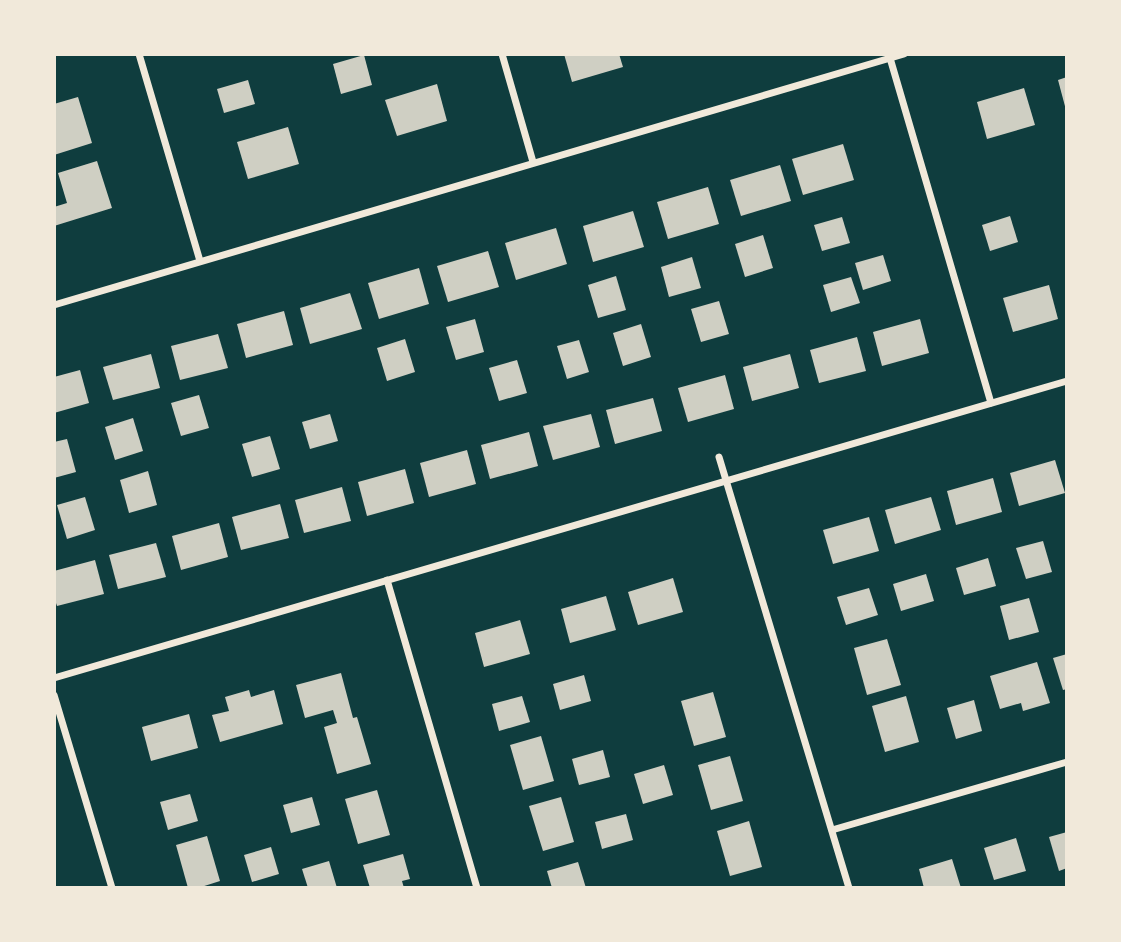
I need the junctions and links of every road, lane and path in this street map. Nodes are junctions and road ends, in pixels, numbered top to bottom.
1 (139, 54) edge
2 (502, 54) edge
3 (904, 54) edge
4 (890, 58) junction
5 (533, 162) junction
6 (200, 261) junction
7 (54, 305) edge
8 (1067, 381) edge
9 (992, 403) junction
10 (719, 457) dead end
11 (726, 480) junction
12 (387, 580) junction
13 (54, 678) edge
14 (54, 695) edge
15 (1067, 762) edge
16 (832, 830) junction
17 (111, 888) edge
18 (477, 888) edge
19 (849, 888) edge

1 - 6 street
2 - 5 street
3 - 4 street
4 - 5 street
4 - 9 street
5 - 6 street
6 - 7 street
8 - 9 street
9 - 11 street
10 - 11 street
11 - 12 street
11 - 16 street
12 - 13 street
12 - 18 street
14 - 17 street
15 - 16 street
16 - 19 street

